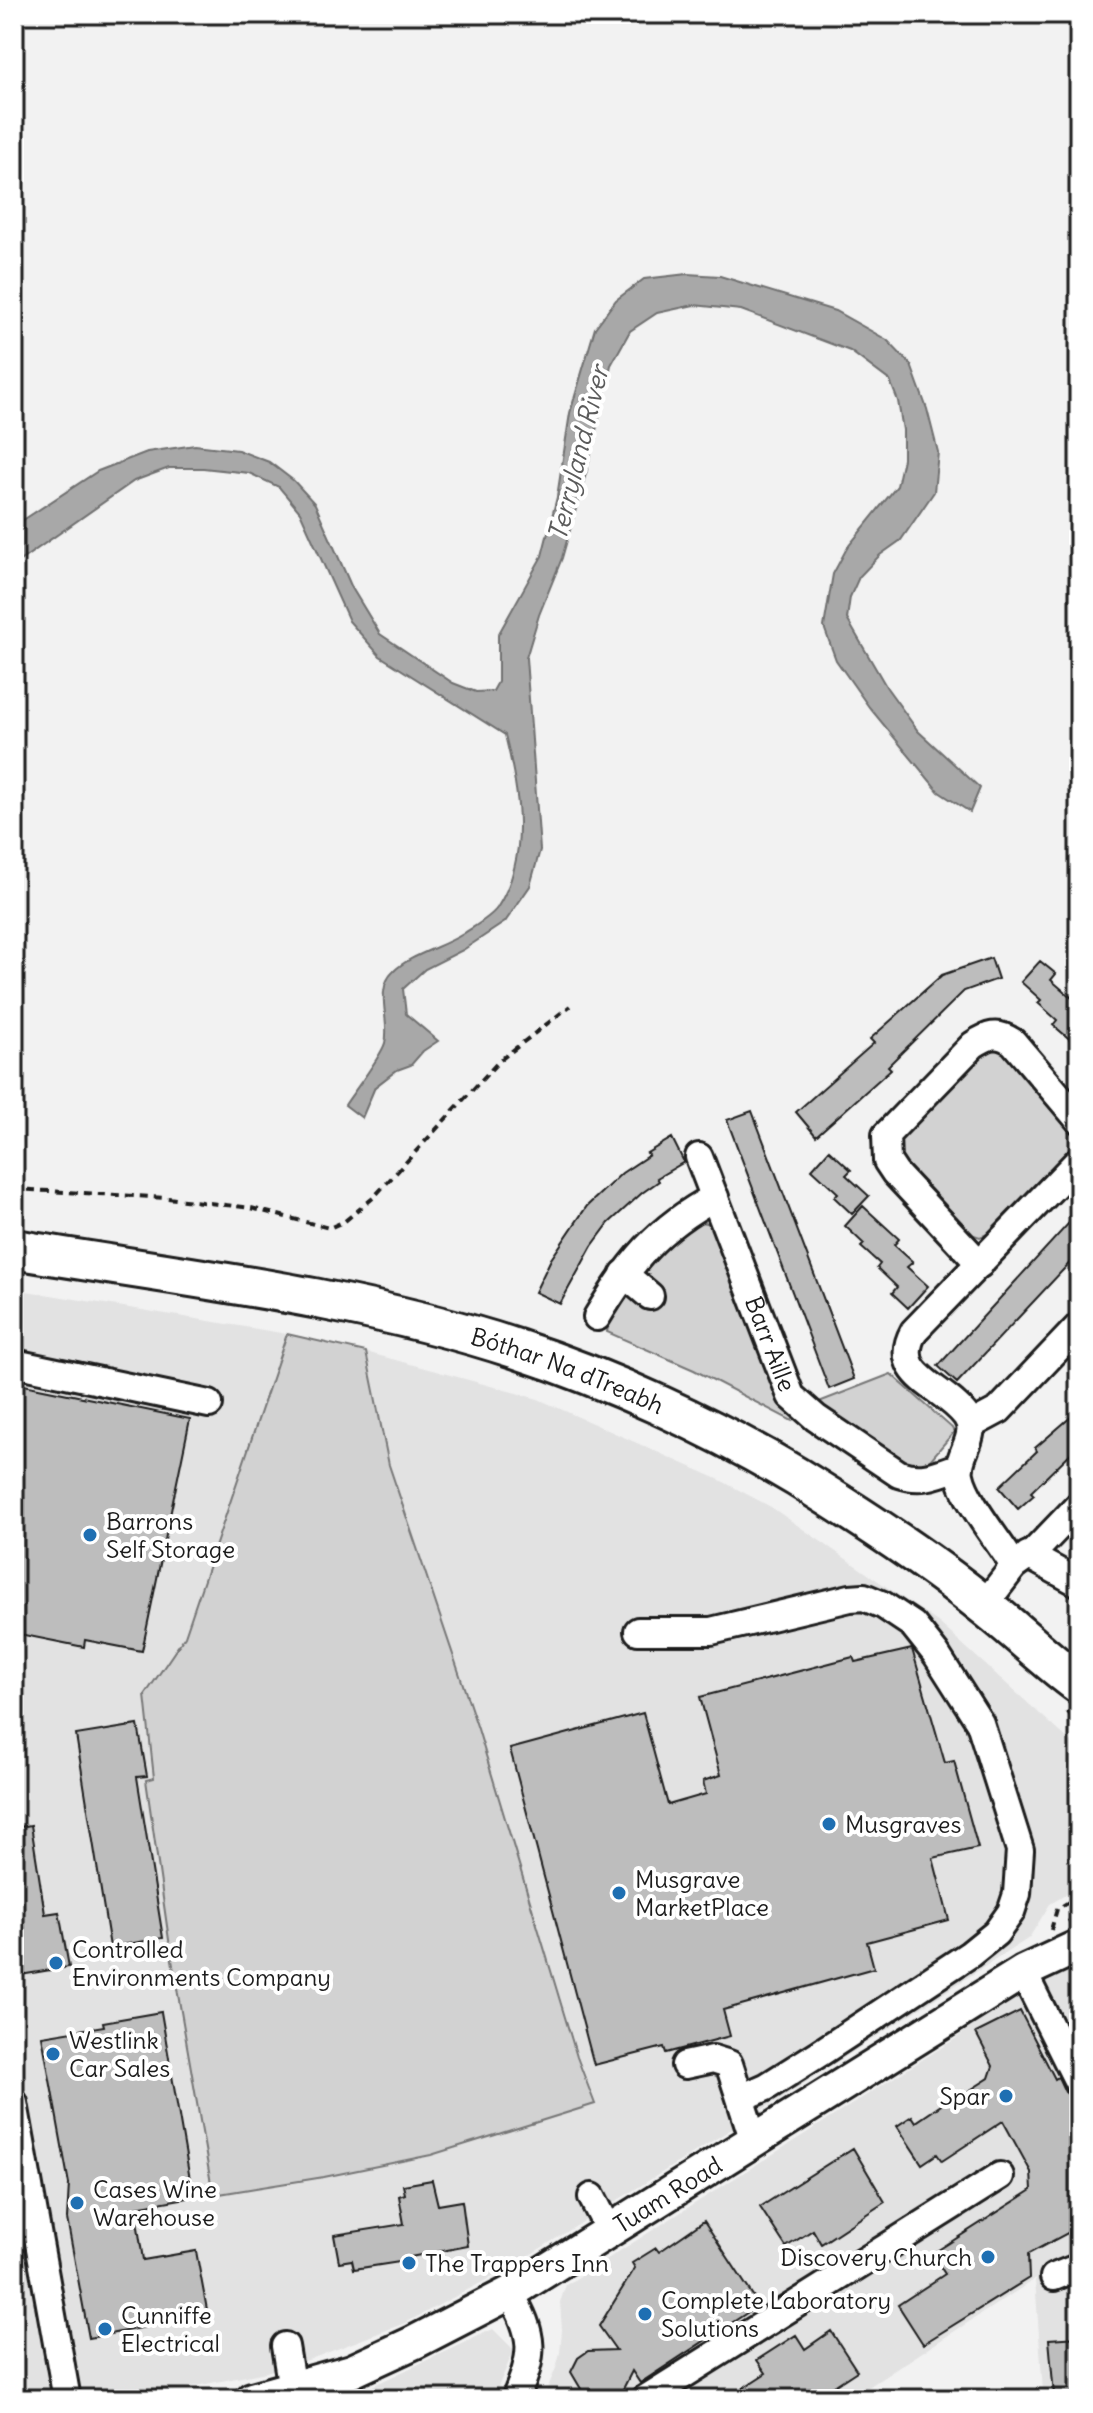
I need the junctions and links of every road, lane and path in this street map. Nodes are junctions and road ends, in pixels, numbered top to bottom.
1 (570, 1006) dead end
2 (1079, 1120) edge
3 (699, 1157) dead end
4 (1079, 1160) edge
5 (14, 1189) edge
6 (715, 1197) junction
7 (14, 1249) edge
8 (980, 1264) junction
9 (624, 1274) junction
10 (650, 1296) dead end
11 (597, 1317) dead end
12 (1079, 1326) edge
13 (14, 1365) edge
14 (209, 1404) dead end
15 (971, 1425) junction
16 (960, 1466) junction
17 (1079, 1505) edge
18 (1021, 1561) junction
19 (1079, 1583) edge
20 (984, 1605) junction
21 (638, 1631) dead end
22 (1073, 1698) edge
23 (1079, 1724) edge
24 (1079, 1896) edge
25 (1064, 1927) edge
26 (1079, 1946) edge
27 (1023, 1972) junction
28 (685, 2065) dead end
29 (1079, 2084) edge
30 (741, 2098) junction
31 (14, 2103) edge
32 (754, 2141) junction
33 (1000, 2176) dead end
34 (592, 2197) dead end
35 (610, 2232) junction
36 (1079, 2267) edge
37 (1054, 2277) dead end
38 (510, 2293) junction
39 (285, 2346) dead end
40 (292, 2389) junction
41 (67, 2399) edge
42 (252, 2399) edge
43 (515, 2399) edge
44 (645, 2399) edge

1 - 5 path
2 - 8 street
3 - 6 street, Barr Aille
4 - 8 street
6 - 9 street
6 - 16 street, Barr Aille
7 - 20 highway, Bóthar Na dTreabh
8 - 15 street
9 - 10 street
9 - 11 street
12 - 15 street
13 - 14 street
15 - 16 street
16 - 18 street
17 - 18 street
18 - 19 street
18 - 20 street
20 - 22 highway, Bóthar Na dTreabh
21 - 30 street
22 - 23 path
24 - 25 path
25 - 27 main road, Tuam Road
26 - 27 main road, Tuam Road
27 - 29 street
27 - 32 main road, Tuam Road
28 - 30 street
30 - 32 street
31 - 41 street
32 - 35 main road, Tuam Road
33 - 44 street
34 - 35 street
35 - 38 main road, Tuam Road
36 - 37 street
38 - 40 main road, Tuam Road
38 - 43 street
39 - 40 street
40 - 42 main road, Tuam Road

